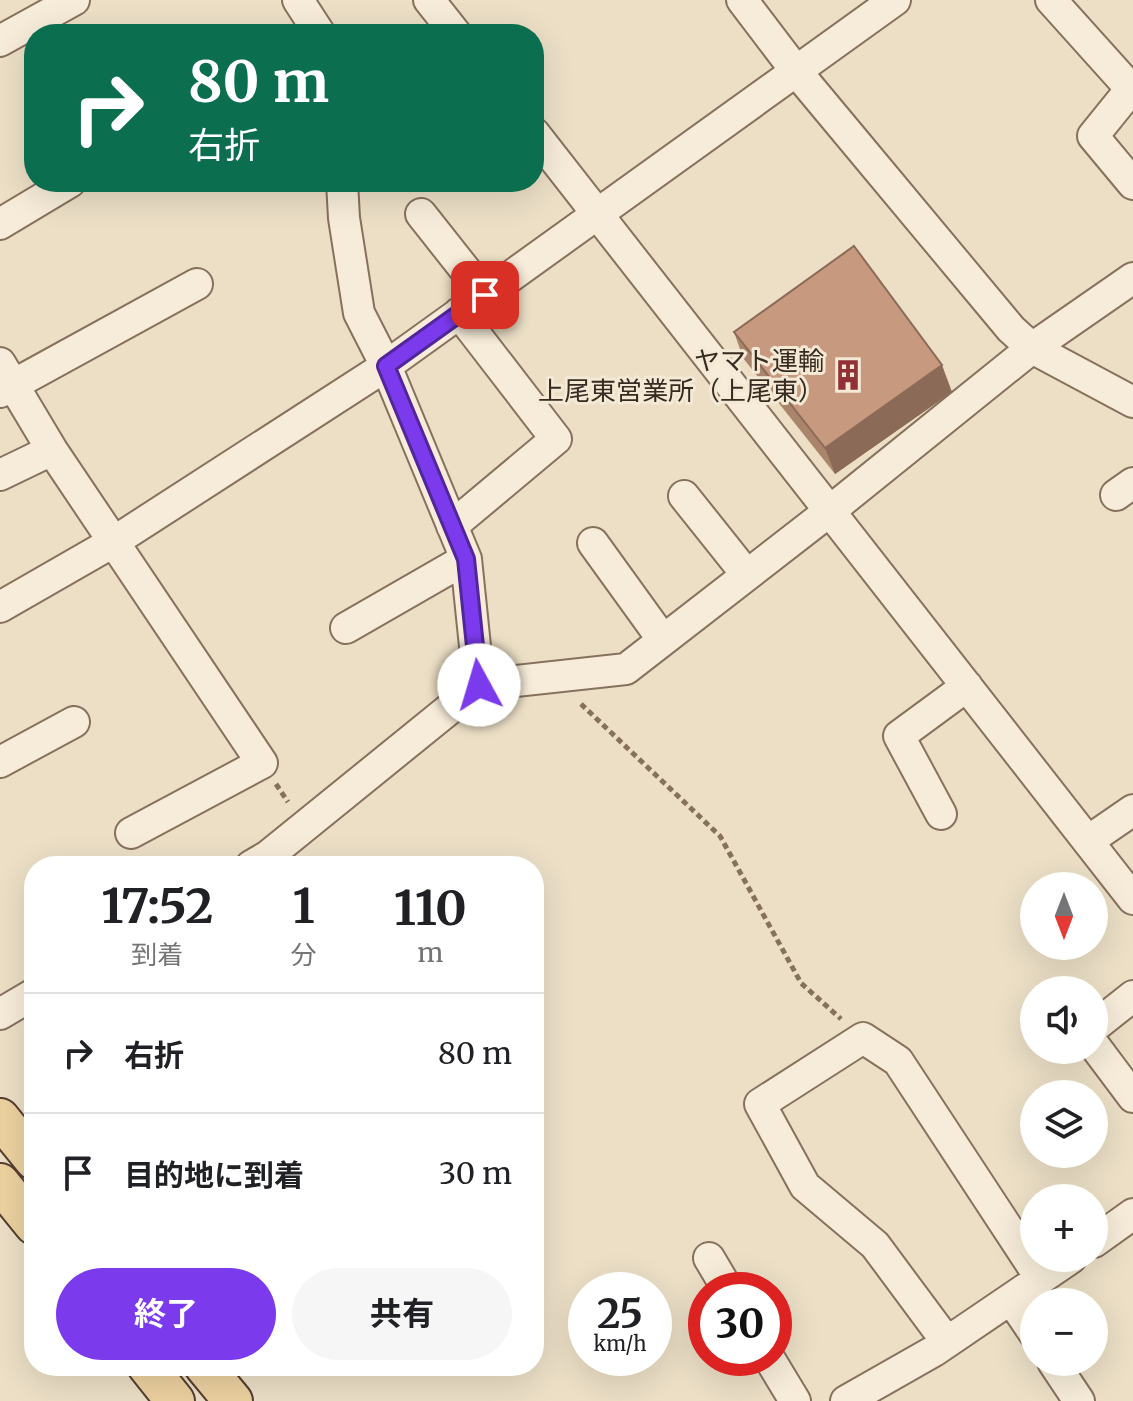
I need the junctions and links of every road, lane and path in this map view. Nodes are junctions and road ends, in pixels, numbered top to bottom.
1 (74, 0) edge
2 (298, 0) edge
3 (429, 0) edge
4 (742, 0) edge
5 (895, 0) edge
6 (1051, 0) edge
7 (31, 24) edge
8 (314, 24) edge
9 (448, 24) edge
10 (24, 28) edge
11 (0, 41) edge
12 (796, 71) junction
13 (544, 146) edge
14 (1133, 184) edge
15 (53, 192) edge
16 (343, 192) edge
17 (598, 213) junction
18 (421, 214) dead end
19 (0, 224) edge
20 (1133, 278) edge
21 (197, 284) dead end
22 (485, 295) junction
23 (459, 313) junction
24 (1032, 348) junction
25 (386, 366) junction
26 (4, 381) edge
27 (1133, 402) edge
28 (52, 450) junction
29 (0, 475) edge
30 (684, 496) dead end
31 (831, 510) junction
32 (452, 526) junction
33 (115, 541) junction
34 (593, 543) dead end
35 (466, 559) junction
36 (747, 575) junction
37 (0, 607) edge
38 (346, 628) dead end
39 (663, 640) junction
40 (552, 676) junction
41 (479, 685) junction
42 (967, 686) junction
43 (74, 722) dead end
44 (0, 762) edge
45 (262, 763) junction
46 (1133, 810) edge
47 (941, 814) dead end
48 (305, 826) junction
49 (131, 833) dead end
50 (1088, 841) junction
51 (268, 856) edge
52 (1133, 899) edge
53 (1133, 996) edge
54 (24, 1000) edge
55 (0, 1014) edge
56 (1108, 1016) edge
57 (863, 1038) junction
58 (1108, 1064) edge
59 (1133, 1097) edge
60 (0, 1118) edge
61 (24, 1148) edge
62 (0, 1183) edge
63 (24, 1213) edge
64 (1133, 1214) edge
65 (1108, 1232) edge
66 (709, 1258) dead end
67 (717, 1272) edge
68 (1051, 1272) edge
69 (1041, 1279) junction
70 (1011, 1299) junction
71 (1020, 1312) edge
72 (947, 1342) junction
73 (155, 1376) edge
74 (212, 1376) edge
75 (780, 1376) edge
76 (1062, 1376) edge
77 (175, 1401) edge
78 (233, 1401) edge
79 (795, 1401) edge
80 (846, 1401) edge
81 (1079, 1401) edge

1 - 7 street
2 - 8 street
3 - 9 street
4 - 12 street
5 - 12 street
6 - 14 street
10 - 11 street
12 - 17 street
12 - 24 street
13 - 17 street
15 - 19 street
16 - 25 street
17 - 22 street
17 - 31 street
18 - 22 street
20 - 24 street
21 - 26 street
22 - 23 street
23 - 25 street
23 - 32 street
24 - 27 street
24 - 31 street
25 - 32 street
25 - 33 street
26 - 28 street
28 - 29 street
28 - 33 street
30 - 36 street
31 - 36 street
31 - 42 street
32 - 35 street
33 - 37 street
33 - 45 street
34 - 39 street
35 - 38 street
35 - 41 street
36 - 39 street
39 - 40 street
40 - 41 street
40 - 57 path
41 - 48 street
42 - 47 street
42 - 50 street
43 - 44 street
45 - 48 path
45 - 49 street
46 - 50 street
48 - 51 street
50 - 52 street
53 - 56 street
54 - 55 street
57 - 69 street
57 - 72 street
58 - 59 street
60 - 61 main road
62 - 63 main road
64 - 65 street
66 - 67 street
68 - 69 street
69 - 70 street
70 - 71 street
70 - 72 street
72 - 80 street
73 - 77 main road
74 - 78 main road
75 - 79 street
76 - 81 street

